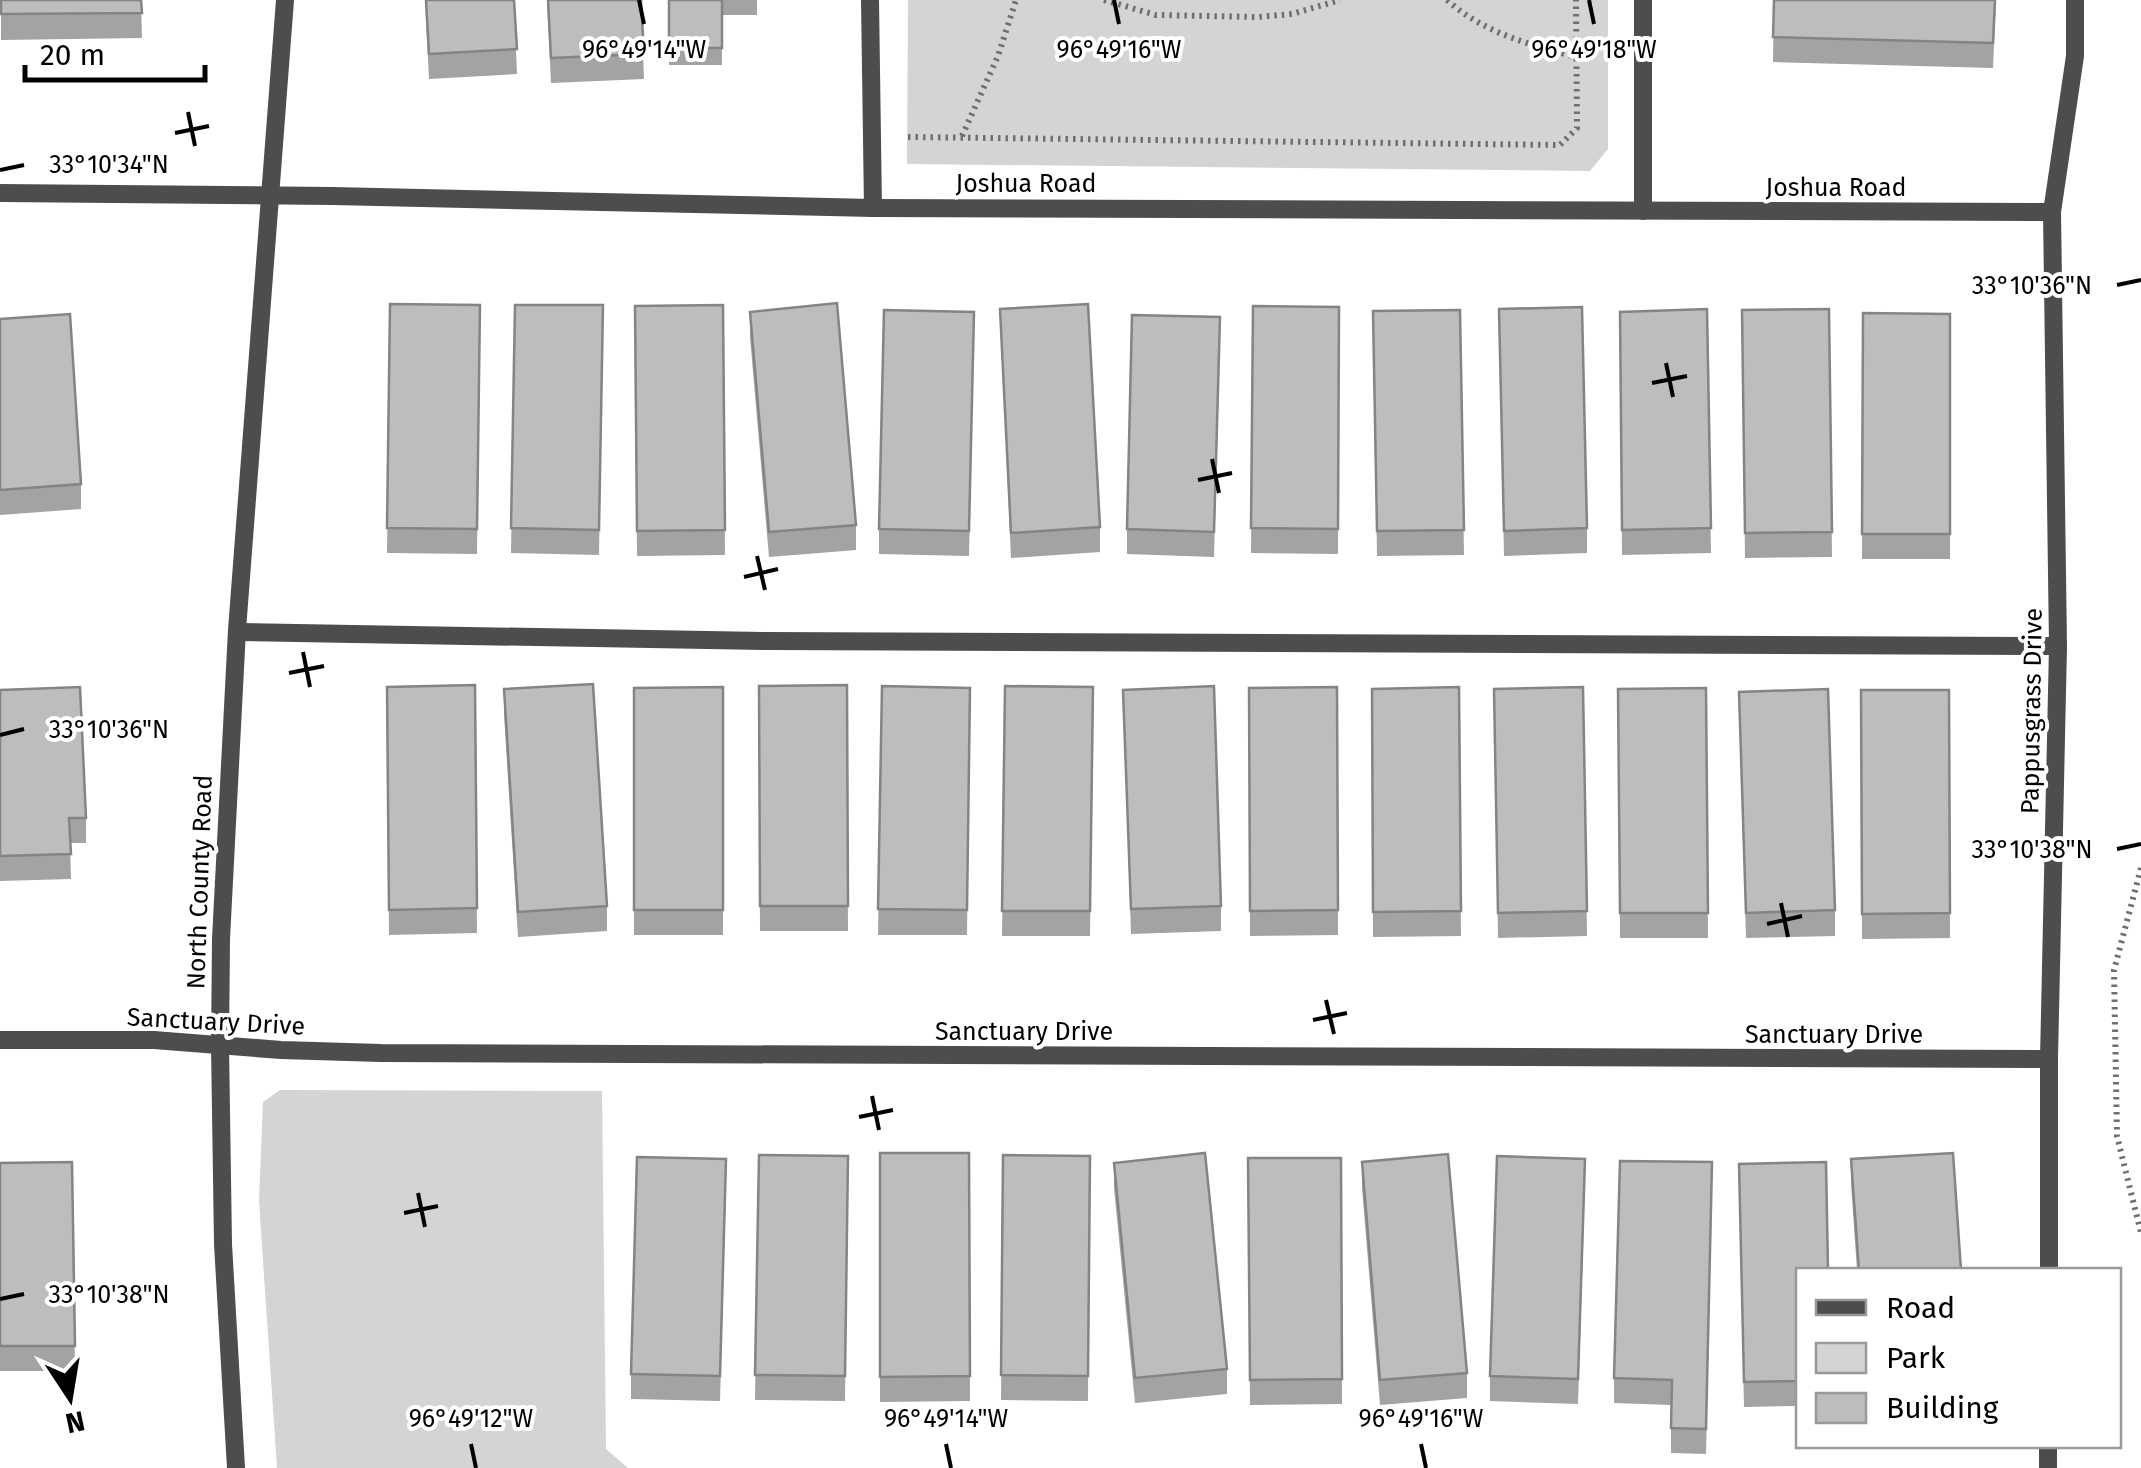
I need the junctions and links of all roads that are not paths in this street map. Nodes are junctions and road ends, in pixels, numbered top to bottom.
1 (285, 0) edge
2 (870, 0) edge
3 (1643, 0) edge
4 (2074, 0) edge
5 (0, 193) edge
6 (270, 195) junction
7 (874, 208) junction
8 (1642, 211) junction
9 (2052, 212) junction
10 (237, 632) junction
11 (2058, 646) junction
12 (0, 1040) edge
13 (220, 1045) junction
14 (2049, 1059) junction
15 (2048, 1268) edge
16 (236, 1468) edge

1 - 6 street, North County Road
2 - 7 street
3 - 8 street
4 - 9 street, Pappusgrass Drive
5 - 6 street, Joshua Road
6 - 7 street, Joshua Road
6 - 10 street, North County Road
7 - 8 street, Joshua Road
8 - 9 street, Joshua Road
9 - 11 street, Pappusgrass Drive
10 - 11 street
10 - 13 street, North County Road
11 - 14 street, Pappusgrass Drive
12 - 13 street, Sanctuary Drive
13 - 14 street, Sanctuary Drive
13 - 16 street, North County Road
14 - 15 street, Pappusgrass Drive

